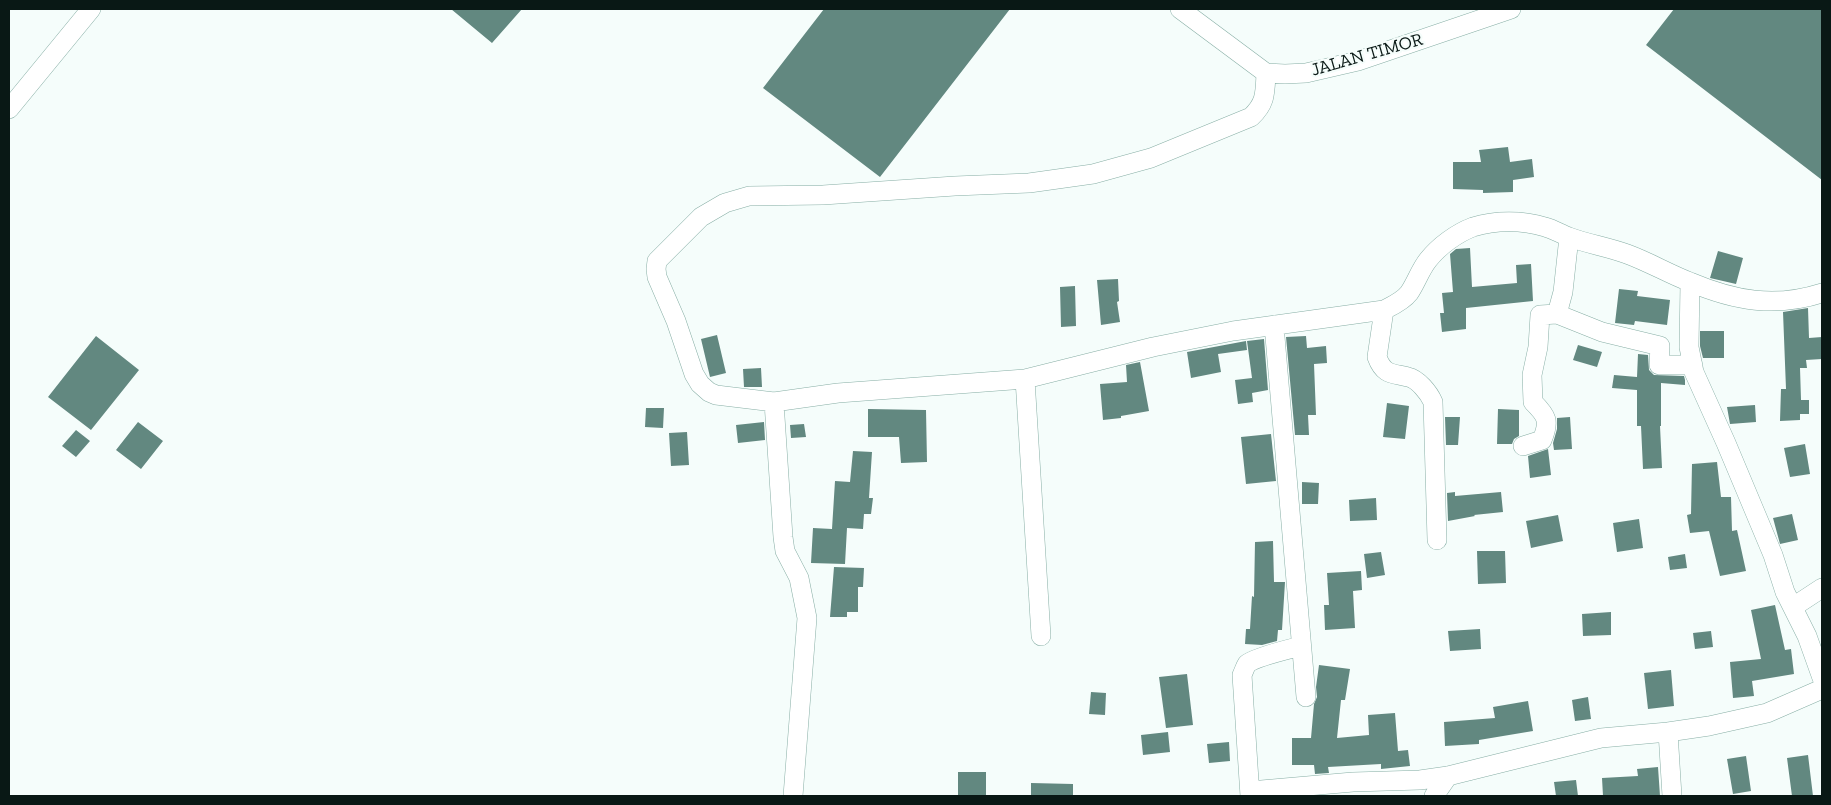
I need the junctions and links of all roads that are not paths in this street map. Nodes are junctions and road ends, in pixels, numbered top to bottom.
1 (91, 9) edge
2 (1180, 9) edge
3 (1511, 9) edge
4 (1266, 73) junction
5 (9, 109) edge
6 (1569, 237) junction
7 (1690, 283) junction
8 (1822, 294) edge
9 (1384, 310) junction
10 (1557, 314) junction
11 (1274, 325) junction
12 (1693, 365) junction
13 (1025, 378) junction
14 (774, 402) junction
15 (1523, 446) dead end
16 (1437, 540) dead end
17 (1822, 588) edge
18 (1793, 607) junction
19 (1041, 636) dead end
20 (1301, 646) junction
21 (1822, 678) edge
22 (1822, 688) edge
23 (1306, 697) dead end
24 (1668, 732) junction
25 (1448, 776) junction
26 (1250, 794) edge
27 (793, 796) edge
28 (1434, 796) edge
29 (1672, 796) edge

1 - 5 street
2 - 4 street
3 - 4 street, JALAN TIMOR
4 - 14 street
6 - 7 street
6 - 9 street
6 - 10 street
7 - 8 street
7 - 12 street
9 - 11 street
9 - 16 street
10 - 12 street
10 - 15 street
11 - 13 street
11 - 20 street
12 - 18 street
13 - 14 street
13 - 19 street
14 - 27 street
17 - 18 street
18 - 21 street
20 - 23 street
20 - 26 street
22 - 24 street
24 - 25 street
24 - 29 street
25 - 26 street
25 - 28 street

